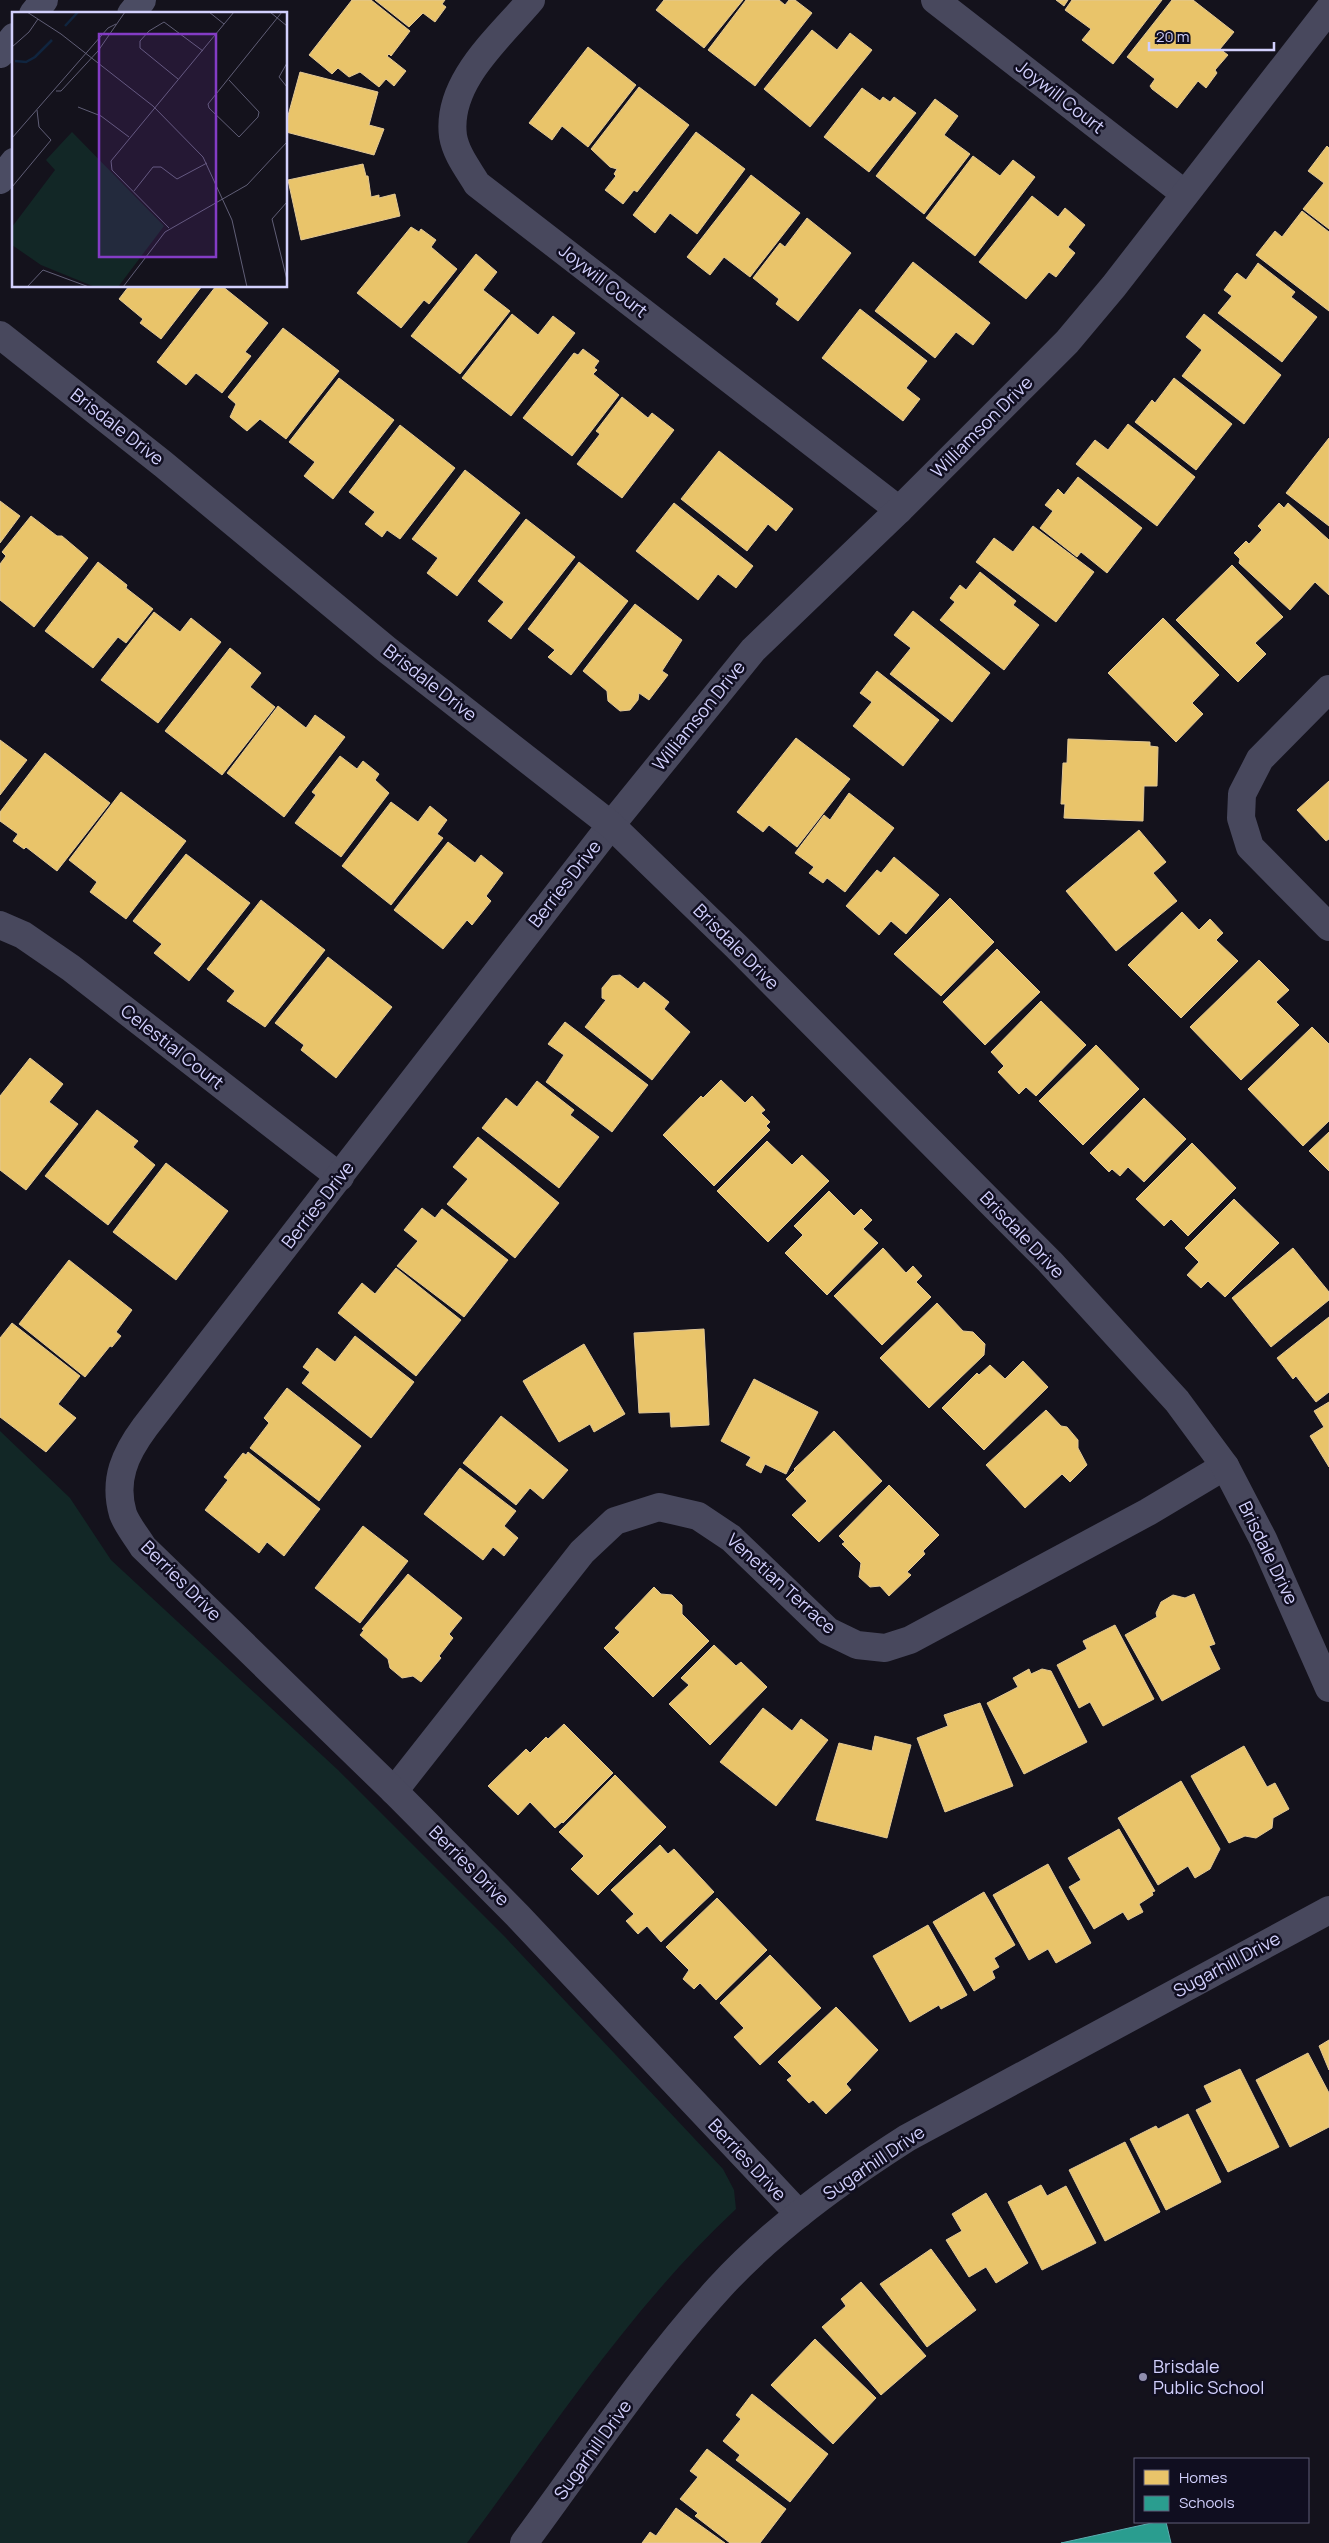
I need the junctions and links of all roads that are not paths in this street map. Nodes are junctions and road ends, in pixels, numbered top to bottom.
1 (44, 0) edge
2 (142, 0) edge
3 (531, 0) edge
4 (935, 0) edge
5 (1329, 9) edge
6 (35, 12) edge
7 (133, 12) edge
8 (12, 39) edge
9 (0, 54) edge
10 (12, 165) edge
11 (0, 180) edge
12 (1185, 194) junction
13 (0, 335) edge
14 (899, 510) junction
15 (1329, 689) edge
16 (611, 824) junction
17 (0, 925) edge
18 (1329, 927) edge
19 (340, 1177) junction
20 (1225, 1466) junction
21 (1329, 1688) edge
22 (394, 1790) junction
23 (1329, 1910) edge
24 (799, 2214) junction
25 (524, 2543) edge

1 - 6 main road
2 - 7 main road
3 - 14 street, Joywill Court
4 - 12 street, Joywill Court
5 - 12 street, Williamson Drive
8 - 9 main road
10 - 11 main road
12 - 14 street, Williamson Drive
13 - 16 street, Brisdale Drive
14 - 16 street, Williamson Drive
15 - 18 street
16 - 19 street, Berries Drive
16 - 20 street, Brisdale Drive
17 - 19 street, Celestial Court
19 - 22 street, Berries Drive
20 - 21 street, Brisdale Drive
20 - 22 street, Venetian Terrace
22 - 24 street, Berries Drive
23 - 24 street, Sugarhill Drive
24 - 25 street, Sugarhill Drive

